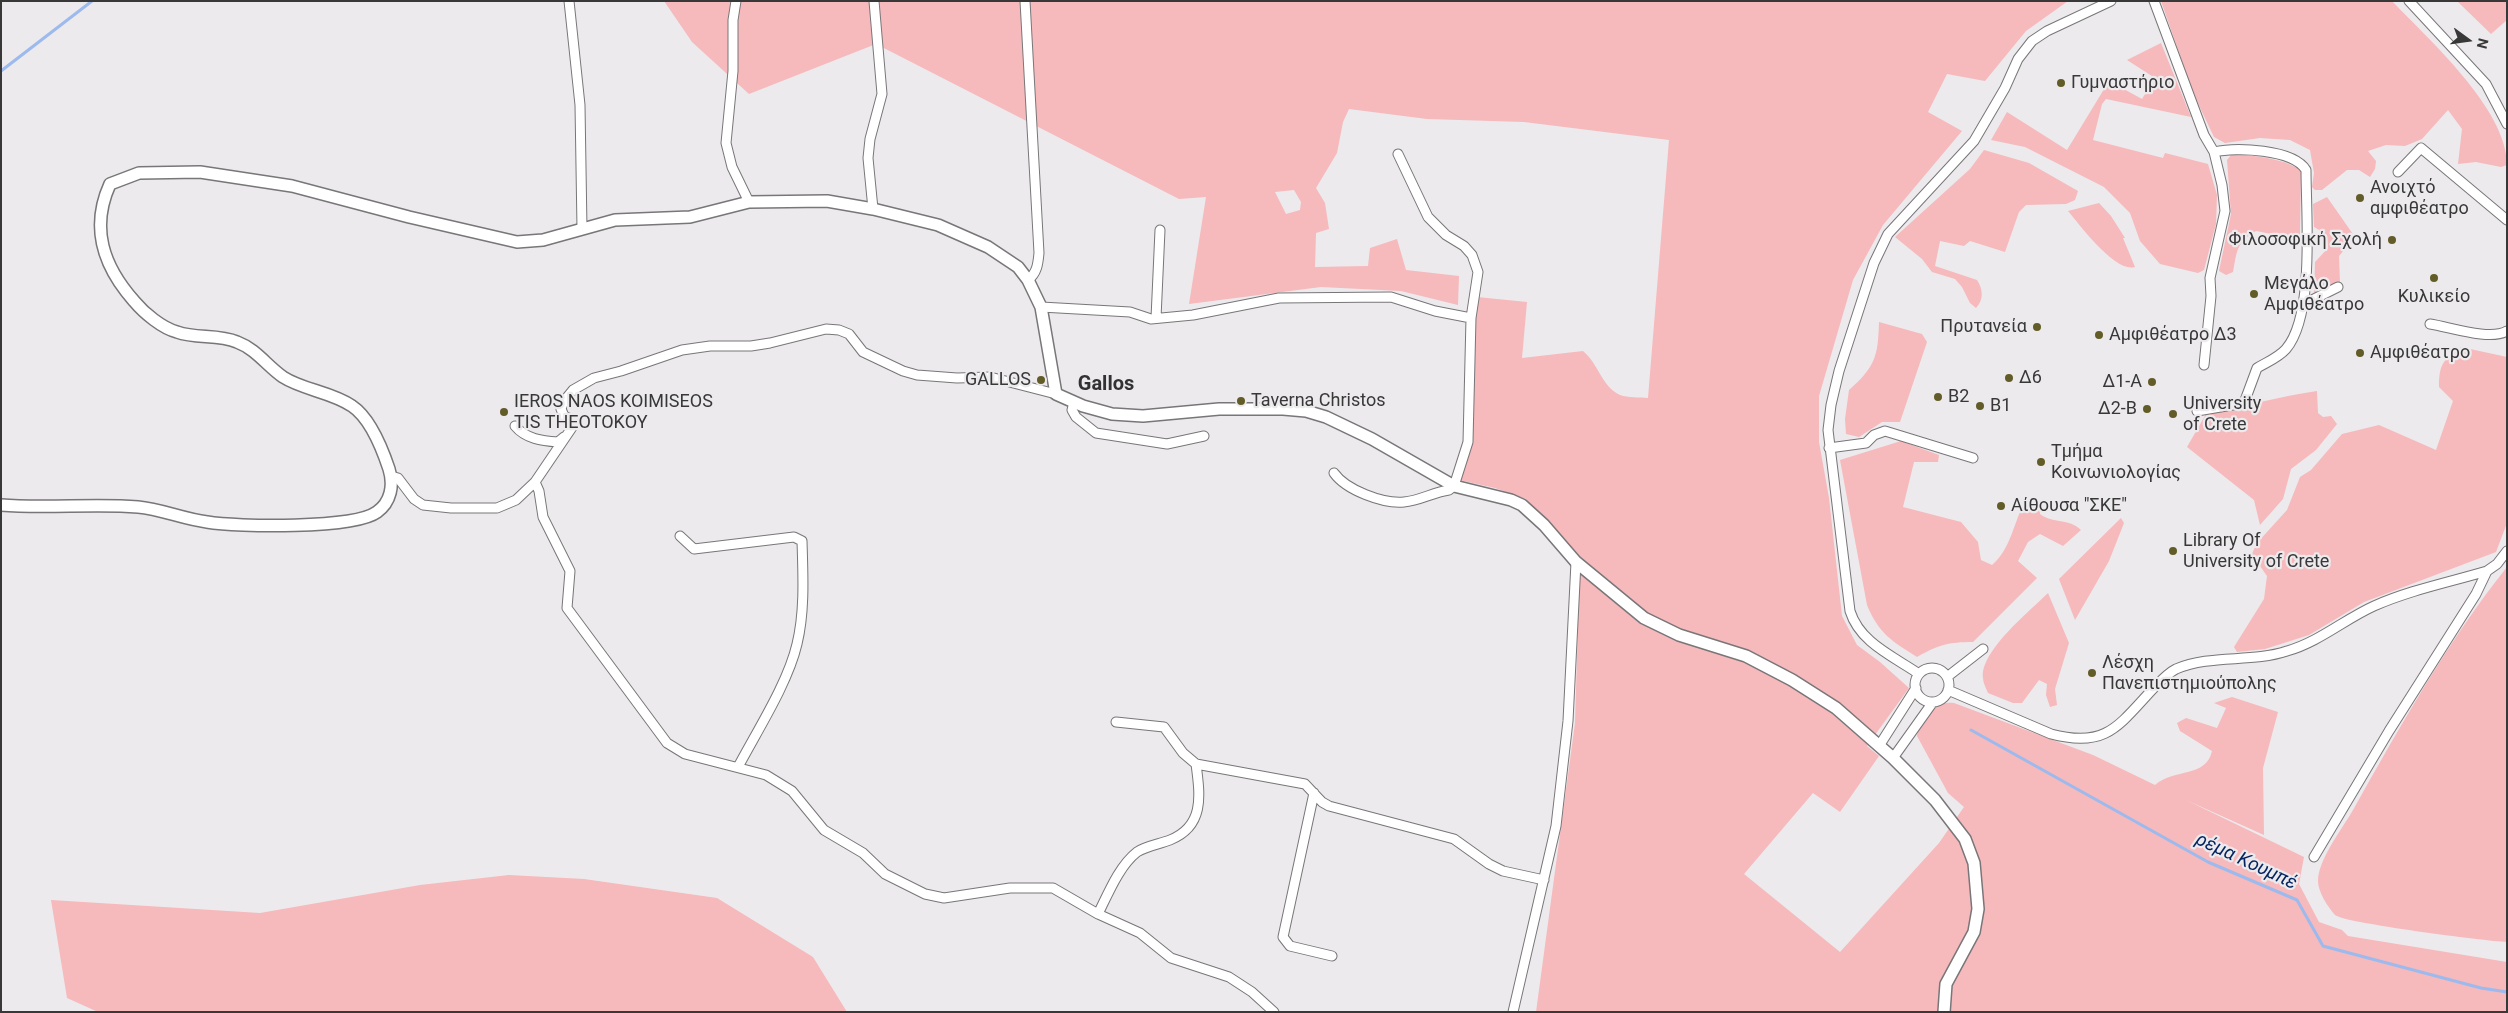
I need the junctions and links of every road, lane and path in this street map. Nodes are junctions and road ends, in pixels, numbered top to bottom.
1 (569, 1) edge
2 (736, 1) edge
3 (874, 1) edge
4 (1025, 1) edge
5 (2111, 1) edge
6 (2154, 1) edge
7 (2409, 1) edge
8 (2507, 124) edge
9 (2214, 152) junction
10 (1398, 154) dead end
11 (2398, 172) dead end
12 (749, 202) junction
13 (873, 209) junction
14 (2507, 220) edge
15 (582, 229) junction
16 (1160, 230) dead end
17 (1028, 280) junction
18 (2338, 287) dead end
19 (2302, 305) junction
20 (1041, 307) junction
21 (1156, 318) junction
22 (1471, 318) junction
23 (2430, 324) dead end
24 (2507, 331) edge
25 (2204, 365) dead end
26 (1056, 394) junction
27 (1074, 402) junction
28 (2197, 411) dead end
29 (515, 426) dead end
30 (570, 432) junction
31 (1204, 436) dead end
32 (1829, 448) junction
33 (1973, 458) dead end
34 (1334, 473) dead end
35 (391, 476) junction
36 (534, 482) junction
37 (1454, 486) junction
38 (1, 505) edge
39 (680, 536) dead end
40 (2507, 551) edge
41 (1576, 562) junction
42 (2486, 571) junction
43 (1983, 649) dead end
44 (1919, 674) junction
45 (1948, 677) junction
46 (1916, 688) junction
47 (1948, 690) junction
48 (1933, 702) junction
49 (1116, 722) dead end
50 (1879, 746) junction
51 (1893, 758) junction
52 (1196, 764) junction
53 (738, 768) junction
54 (1314, 793) junction
55 (2314, 857) dead end
56 (1544, 880) junction
57 (1098, 914) junction
58 (1332, 956) dead end
59 (1274, 1012) edge
60 (1513, 1012) edge
61 (1944, 1012) edge

1 - 15 street
2 - 12 street
3 - 13 street
4 - 17 street
5 - 32 street
6 - 9 street
7 - 8 street
9 - 19 street
9 - 25 street
10 - 22 street
11 - 14 street
12 - 13 street
12 - 15 street
13 - 17 street
15 - 35 street
16 - 21 street
17 - 20 street
18 - 19 street
19 - 28 street
20 - 21 street
20 - 26 street
21 - 22 street
22 - 37 street
23 - 24 street
26 - 27 street
26 - 30 street
27 - 31 street
27 - 37 street
29 - 30 street
30 - 36 street
32 - 33 street
32 - 44 street
34 - 37 street
35 - 36 street
35 - 38 street
36 - 53 street
37 - 41 street
39 - 53 street
40 - 42 street
41 - 50 street
41 - 56 street
42 - 47 street
42 - 55 street
43 - 45 street
44 - 45 street
44 - 46 street
45 - 47 street
46 - 48 street
46 - 50 street
47 - 48 street
48 - 51 street
49 - 52 street
50 - 51 street
51 - 61 street
52 - 54 street
52 - 57 street
53 - 57 street
54 - 56 street
54 - 58 street
56 - 60 street
57 - 59 street

